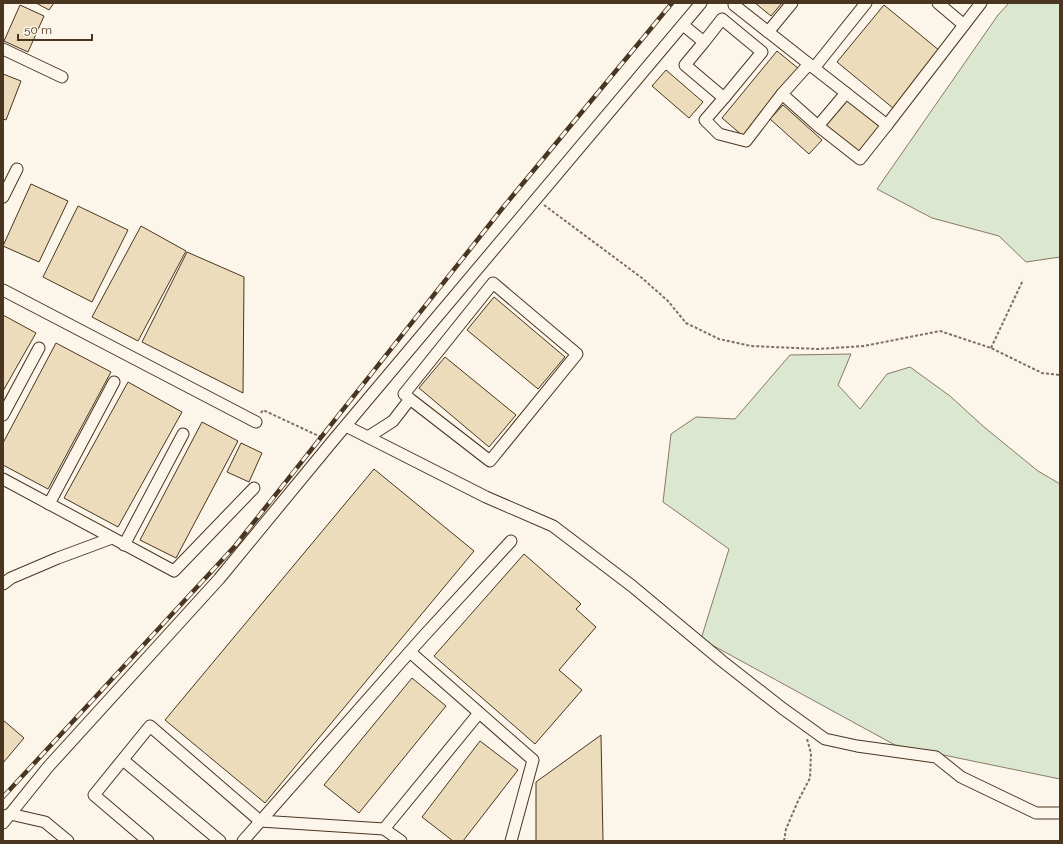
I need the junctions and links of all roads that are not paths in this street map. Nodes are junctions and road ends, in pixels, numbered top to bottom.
1 (701, 3) edge
2 (792, 3) edge
3 (866, 3) edge
4 (938, 3) edge
5 (981, 3) edge
6 (734, 4) edge
7 (722, 19) junction
8 (683, 25) junction
9 (964, 25) junction
10 (768, 32) junction
11 (704, 42) junction
12 (3, 49) edge
13 (811, 66) junction
14 (62, 78) dead end
15 (846, 93) junction
16 (782, 94) junction
17 (724, 98) junction
18 (887, 125) junction
19 (818, 126) junction
20 (17, 169) dead end
21 (3, 197) edge
22 (3, 290) edge
23 (39, 348) dead end
24 (114, 382) dead end
25 (410, 399) junction
26 (3, 415) edge
27 (256, 422) road end
28 (346, 426) junction
29 (183, 434) dead end
30 (368, 437) junction
31 (3, 480) edge
32 (254, 488) dead end
33 (49, 504) junction
34 (112, 538) junction
35 (511, 541) dead end
36 (124, 544) junction
37 (3, 584) edge
38 (410, 652) junction
39 (479, 712) junction
40 (123, 760) junction
41 (1060, 812) edge
42 (7, 816) edge
43 (260, 821) junction
44 (3, 823) edge
45 (384, 829) junction
46 (68, 841) edge
47 (148, 841) edge
48 (220, 841) edge
49 (243, 841) edge
50 (401, 841) edge
51 (511, 841) edge

1 - 8 street
2 - 10 street
3 - 13 street
4 - 9 street
5 - 9 street
6 - 7 street
6 - 10 street
7 - 11 street
7 - 17 street
8 - 11 street
8 - 28 street
9 - 18 street
10 - 13 street
11 - 17 street
12 - 14 street
13 - 15 street
13 - 16 street
15 - 18 street
15 - 19 street
16 - 17 street
16 - 19 street
18 - 19 street
20 - 21 street
22 - 27 street
23 - 26 street
24 - 33 street
25 - 25 street
25 - 30 street
28 - 30 street
28 - 42 street
29 - 36 street
30 - 41 street
31 - 33 street
32 - 36 street
33 - 34 street
34 - 36 street
34 - 37 street
35 - 38 street
38 - 39 street
38 - 43 street
39 - 45 street
39 - 51 street
40 - 43 street
40 - 47 street
40 - 48 street
42 - 44 street
42 - 46 street
43 - 45 street
43 - 49 street
45 - 50 street

